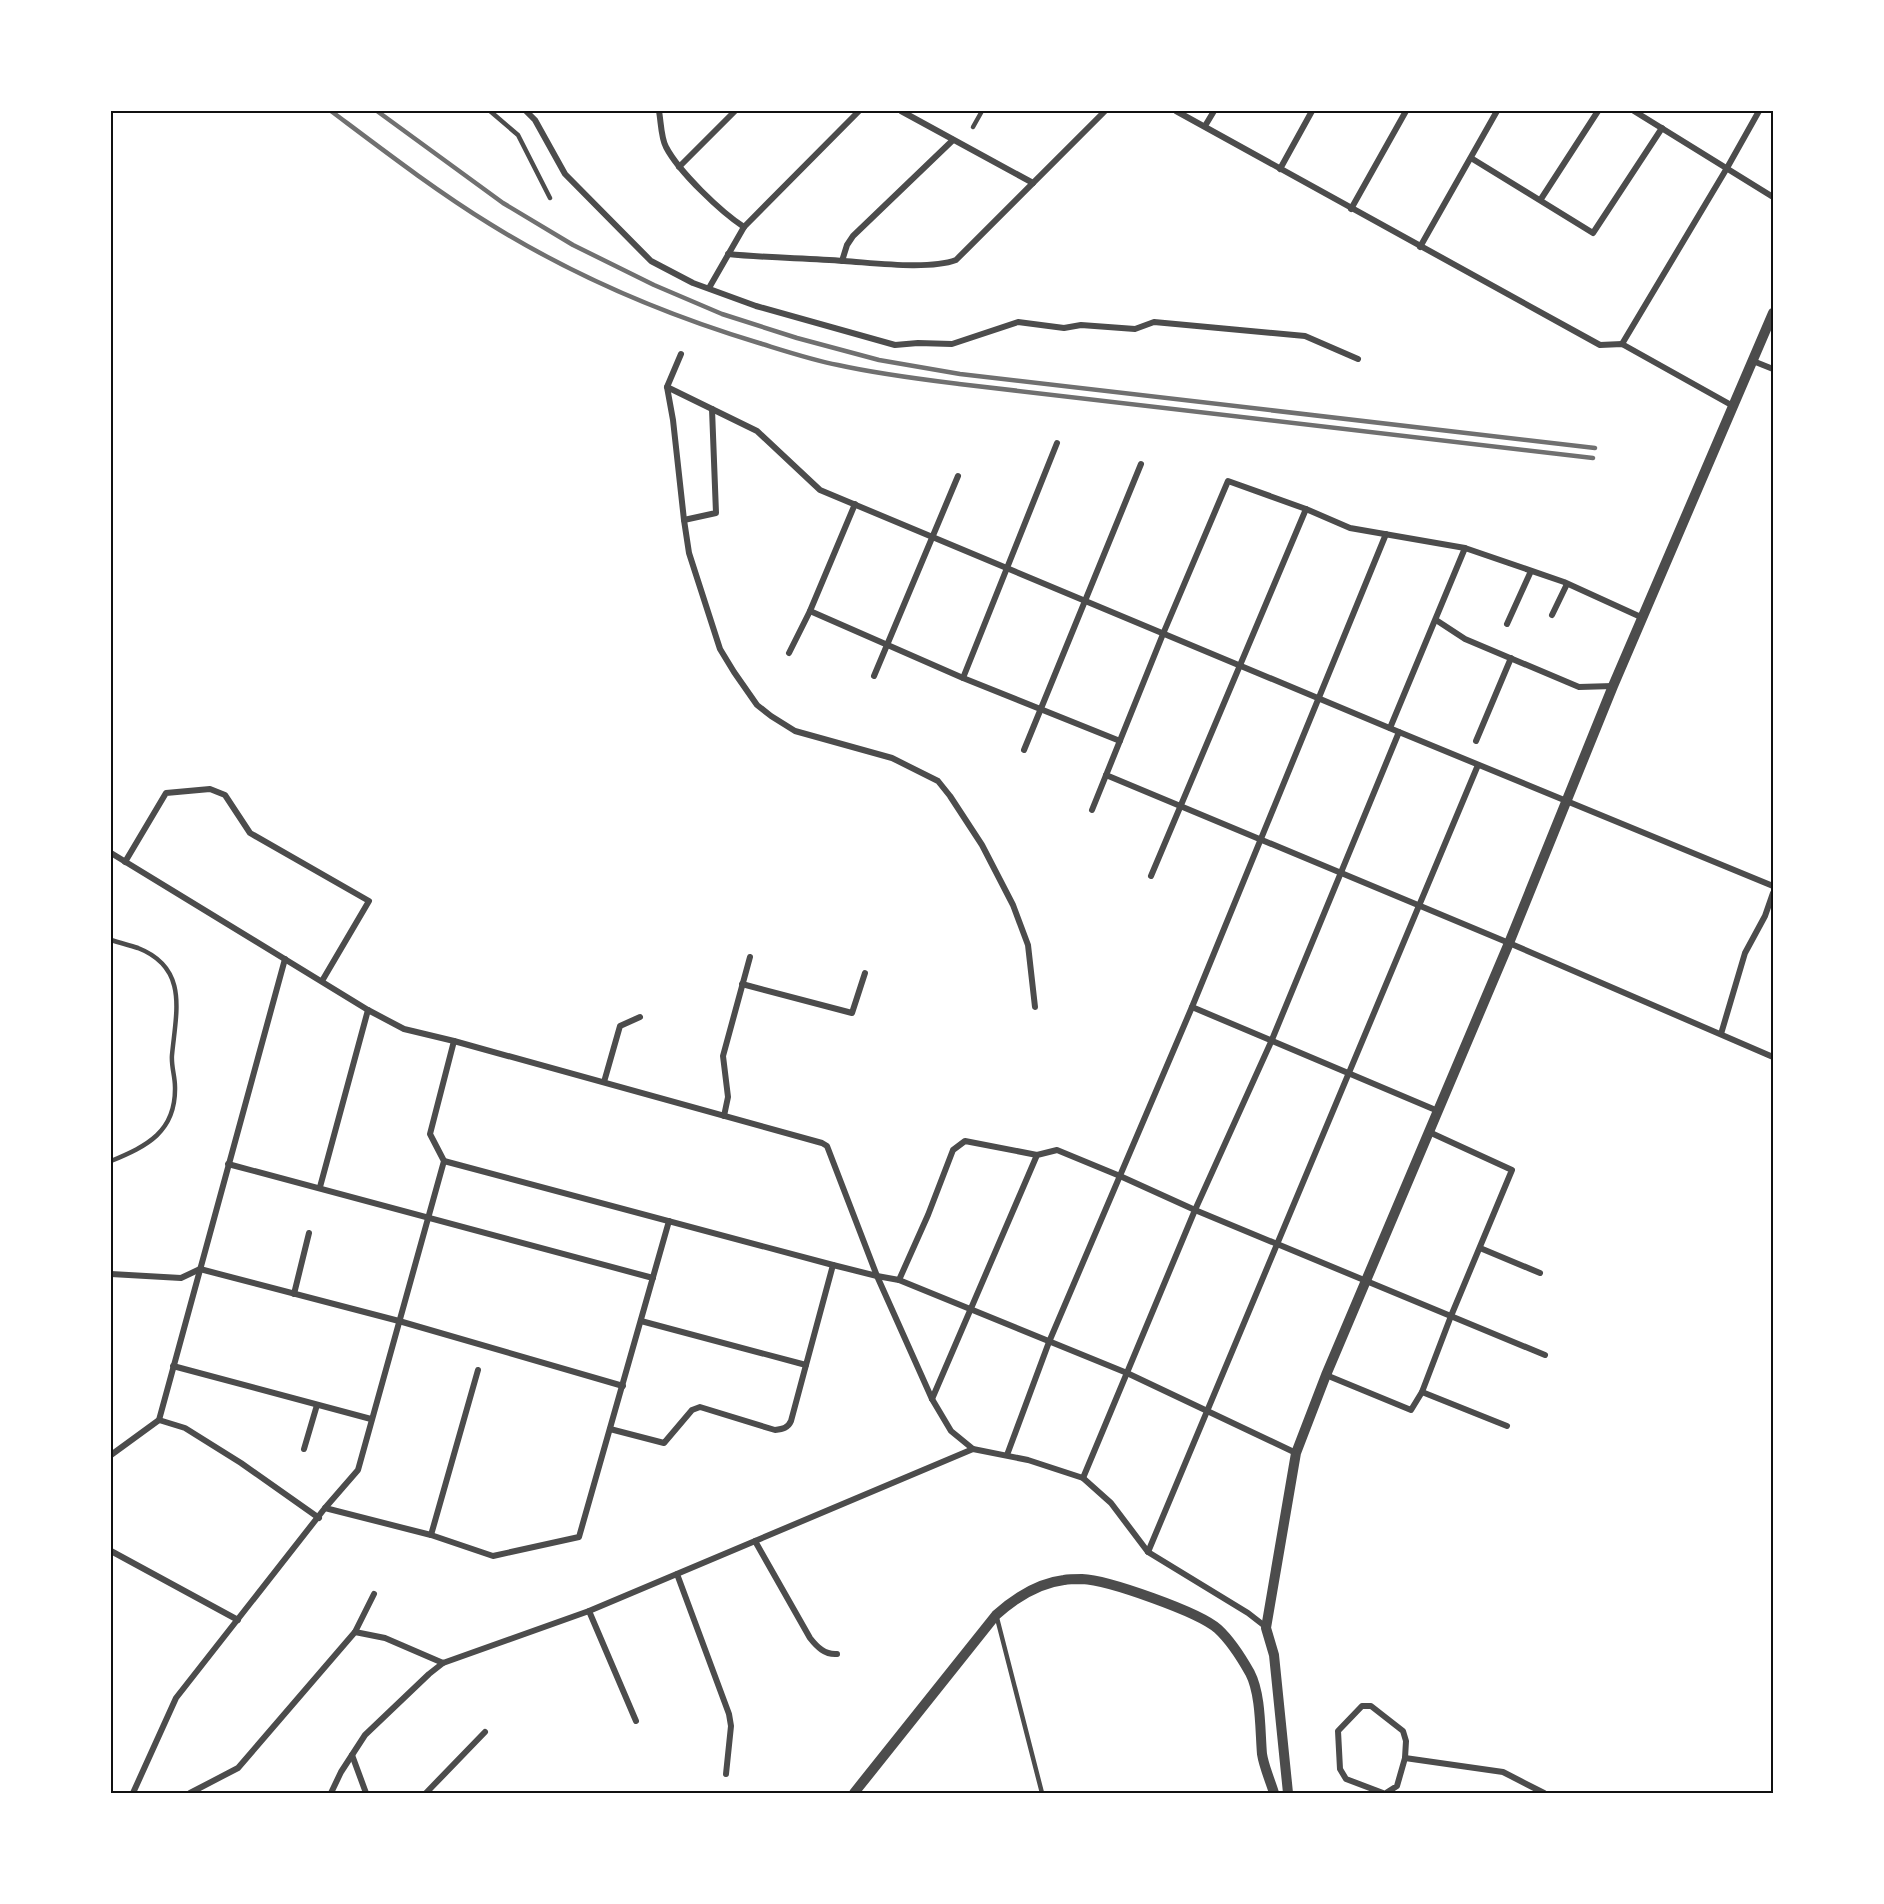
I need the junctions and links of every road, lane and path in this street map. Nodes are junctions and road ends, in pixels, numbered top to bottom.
1 (490, 111) edge
2 (526, 111) edge
3 (659, 111) edge
4 (735, 111) edge
5 (859, 111) edge
6 (901, 111) edge
7 (982, 111) edge
8 (1106, 111) edge
9 (1176, 111) edge
10 (1214, 111) edge
11 (1312, 111) edge
12 (1406, 111) edge
13 (1497, 111) edge
14 (1598, 111) edge
15 (1636, 111) edge
16 (1759, 111) edge
17 (1205, 126) junction
18 (973, 127) dead end
19 (1662, 128) junction
20 (953, 140) junction
21 (1471, 158) junction
22 (679, 167) junction
23 (1281, 168) junction
24 (1727, 168) junction
25 (1033, 183) junction
26 (1773, 197) edge
27 (550, 198) dead end
28 (1541, 199) junction
29 (1351, 209) junction
30 (744, 227) junction
31 (1420, 247) junction
32 (728, 254) junction
33 (842, 261) junction
34 (709, 288) junction
35 (1773, 313) edge
36 (1622, 344) junction
37 (681, 354) dead end
38 (1358, 359) dead end
39 (1753, 361) junction
40 (1773, 369) edge
41 (667, 387) junction
42 (1733, 406) junction
43 (712, 409) junction
44 (1058, 443) dead end
45 (1141, 464) dead end
46 (958, 476) dead end
47 (855, 504) junction
48 (1306, 508) junction
49 (684, 520) junction
50 (1386, 534) junction
51 (931, 537) junction
52 (1465, 548) junction
53 (1007, 568) junction
54 (1531, 571) junction
55 (1567, 584) junction
56 (1086, 601) junction
57 (810, 611) junction
58 (1552, 615) dead end
59 (1643, 619) junction
60 (1436, 620) junction
61 (1507, 624) dead end
62 (1163, 634) junction
63 (887, 645) junction
64 (789, 653) dead end
65 (1511, 658) junction
66 (1240, 666) junction
67 (874, 676) dead end
68 (963, 678) junction
69 (1613, 686) junction
70 (1319, 699) junction
71 (1041, 709) junction
72 (1390, 728) junction
73 (1399, 732) junction
74 (1120, 741) junction
75 (1476, 741) dead end
76 (1024, 750) dead end
77 (1478, 765) junction
78 (1106, 775) junction
79 (1566, 802) junction
80 (1181, 806) junction
81 (1092, 810) dead end
82 (1261, 840) junction
83 (111, 853) edge
84 (125, 862) junction
85 (1342, 874) junction
86 (1151, 876) dead end
87 (1773, 886) edge
88 (1773, 893) edge
89 (1419, 905) junction
90 (111, 940) edge
91 (1509, 943) junction
92 (750, 957) dead end
93 (285, 959) junction
94 (865, 973) dead end
95 (322, 981) junction
96 (742, 984) junction
97 (1035, 1006) dead end
98 (1192, 1007) junction
99 (368, 1010) junction
100 (640, 1017) dead end
101 (1721, 1034) junction
102 (454, 1041) junction
103 (1271, 1042) junction
104 (1773, 1057) edge
105 (1348, 1073) junction
106 (604, 1082) junction
107 (1438, 1111) junction
108 (724, 1116) junction
109 (1430, 1132) junction
110 (1036, 1155) junction
111 (111, 1161) edge
112 (444, 1161) junction
113 (228, 1164) junction
114 (1120, 1176) junction
115 (320, 1187) junction
116 (1195, 1210) junction
117 (428, 1217) junction
118 (669, 1221) junction
119 (309, 1233) dead end
120 (1276, 1244) junction
121 (1480, 1248) junction
122 (833, 1265) junction
123 (200, 1269) junction
124 (1540, 1272) dead end
125 (111, 1274) edge
126 (877, 1276) junction
127 (653, 1278) junction
128 (899, 1280) junction
129 (1366, 1281) junction
130 (294, 1294) junction
131 (970, 1309) junction
132 (1451, 1316) junction
133 (399, 1321) junction
134 (641, 1321) junction
135 (1049, 1342) junction
136 (1545, 1354) dead end
137 (806, 1365) junction
138 (173, 1366) junction
139 (478, 1370) dead end
140 (1127, 1373) junction
141 (1326, 1375) junction
142 (622, 1386) junction
143 (1422, 1392) junction
144 (932, 1399) junction
145 (317, 1405) junction
146 (1206, 1411) junction
147 (371, 1419) junction
148 (159, 1420) junction
149 (1507, 1426) dead end
150 (610, 1429) junction
151 (304, 1449) dead end
152 (973, 1449) junction
153 (1296, 1453) junction
154 (111, 1455) edge
155 (1007, 1455) junction
156 (1083, 1478) junction
157 (326, 1508) junction
158 (319, 1518) junction
159 (431, 1535) junction
160 (755, 1541) junction
161 (111, 1551) edge
162 (1148, 1552) junction
163 (677, 1574) junction
164 (374, 1594) dead end
165 (589, 1611) junction
166 (996, 1615) junction
167 (238, 1620) junction
168 (1266, 1628) junction
169 (355, 1632) junction
170 (837, 1654) dead end
171 (444, 1663) junction
172 (636, 1720) dead end
173 (485, 1732) dead end
174 (351, 1755) junction
175 (1405, 1758) junction
176 (726, 1774) dead end
177 (133, 1793) edge
178 (190, 1793) edge
179 (331, 1793) edge
180 (366, 1793) edge
181 (426, 1793) edge
182 (854, 1793) edge
183 (1042, 1793) edge
184 (1274, 1793) edge
185 (1288, 1793) edge
186 (1384, 1793) edge
187 (1544, 1793) edge

1 - 27 lane
2 - 34 street
3 - 22 street
4 - 22 street
5 - 30 street
6 - 20 street
7 - 18 lane
8 - 25 street
9 - 17 street
10 - 17 street
11 - 23 street
12 - 29 street
13 - 21 street
14 - 28 street
15 - 19 street
16 - 24 street
17 - 23 street
19 - 24 street
19 - 28 street
20 - 25 street
20 - 33 street
21 - 28 street
21 - 31 street
22 - 30 street
23 - 29 street
24 - 26 street
24 - 36 street
25 - 33 street
29 - 31 street
30 - 32 street
31 - 36 street
32 - 33 street
32 - 34 street
34 - 38 street
35 - 39 street
36 - 42 street
37 - 41 street
39 - 40 street
39 - 42 street
41 - 43 street
41 - 49 street
42 - 59 street
43 - 47 street
43 - 49 street
44 - 53 street
45 - 56 street
46 - 51 street
47 - 51 street
47 - 57 street
48 - 50 street
48 - 62 street
48 - 66 street
49 - 97 street
50 - 52 street
50 - 70 street
51 - 53 street
51 - 63 street
52 - 54 street
52 - 60 street
53 - 56 street
53 - 68 street
54 - 55 street
54 - 61 street
55 - 58 street
55 - 59 street
56 - 62 street
56 - 71 street
57 - 63 street
57 - 64 street
59 - 69 street
60 - 65 street
60 - 72 street
62 - 66 street
62 - 74 street
63 - 67 street
63 - 68 street
65 - 69 street
65 - 75 street
66 - 70 street
66 - 80 street
68 - 71 street
69 - 79 street
70 - 72 street
70 - 82 street
71 - 74 street
71 - 76 street
72 - 73 street
73 - 77 street
73 - 85 street
74 - 78 street
77 - 79 street
77 - 89 street
78 - 80 street
78 - 81 street
79 - 87 street
79 - 91 street
80 - 82 street
80 - 86 street
82 - 85 street
82 - 98 street
83 - 84 street
84 - 93 street
84 - 95 street
85 - 89 street
85 - 103 street
88 - 101 street
89 - 91 street
89 - 105 street
90 - 111 lane
91 - 101 street
91 - 107 street
92 - 96 street
93 - 95 street
93 - 113 street
94 - 96 street
95 - 99 street
96 - 108 street
98 - 103 street
98 - 114 street
99 - 102 street
99 - 115 street
100 - 106 street
101 - 104 street
102 - 106 street
102 - 112 street
103 - 105 street
103 - 116 street
105 - 107 street
105 - 120 street
106 - 108 street
107 - 109 street
108 - 126 street
109 - 121 street
109 - 129 street
110 - 114 street
110 - 128 street
110 - 131 street
112 - 117 street
112 - 118 street
113 - 115 street
113 - 123 street
114 - 116 street
114 - 135 street
115 - 117 street
116 - 120 street
116 - 140 street
117 - 127 street
117 - 133 street
118 - 122 street
118 - 127 street
119 - 130 street
120 - 129 street
120 - 146 street
121 - 124 street
121 - 132 street
122 - 126 street
122 - 137 street
123 - 125 street
123 - 130 street
123 - 138 street
126 - 128 street
126 - 144 street
127 - 134 street
128 - 131 street
129 - 132 street
129 - 141 street
130 - 133 street
131 - 135 street
131 - 144 street
132 - 136 street
132 - 143 street
133 - 142 street
133 - 147 street
134 - 137 street
134 - 142 street
135 - 140 street
135 - 155 street
137 - 150 street
138 - 145 street
138 - 148 street
139 - 159 street
140 - 146 street
140 - 156 street
141 - 143 street
141 - 153 street
142 - 150 street
143 - 149 street
144 - 152 street
145 - 147 street
145 - 151 street
146 - 153 street
146 - 162 street
147 - 157 street
148 - 154 street
148 - 158 street
150 - 159 street
152 - 155 street
152 - 160 street
153 - 168 street
155 - 156 street
156 - 162 street
157 - 158 street
157 - 159 street
158 - 167 street
160 - 163 street
160 - 170 street
161 - 167 street
162 - 168 street
163 - 165 street
163 - 176 street
164 - 169 street
165 - 171 street
165 - 172 street
166 - 182 street
166 - 183 lane
166 - 184 street
167 - 177 street
168 - 185 street
169 - 171 street
169 - 178 street
171 - 174 street
173 - 181 street
174 - 179 street
174 - 180 street
175 - 186 street
175 - 186 street
175 - 187 street

